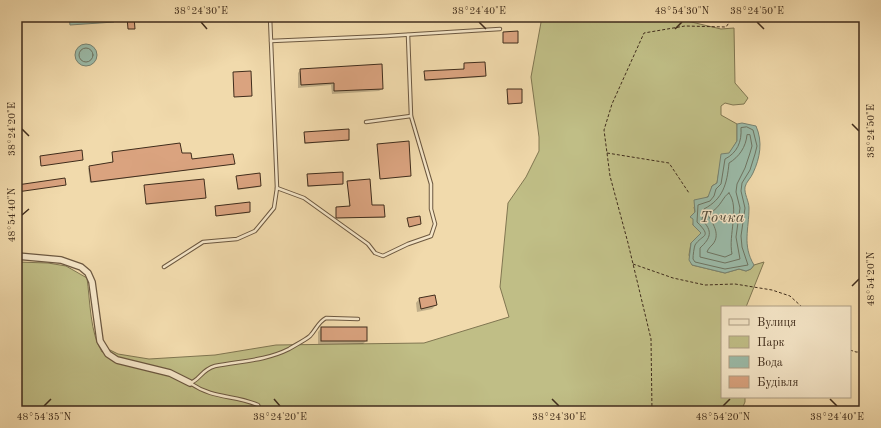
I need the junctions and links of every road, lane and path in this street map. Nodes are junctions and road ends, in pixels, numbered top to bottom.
1 (270, 17) edge
2 (733, 17) edge
3 (500, 28) dead end
4 (408, 35) junction
5 (271, 42) junction
6 (411, 116) junction
7 (366, 122) dead end
8 (607, 153) junction
9 (277, 188) junction
10 (689, 193) dead end
11 (17, 256) edge
12 (633, 264) junction
13 (164, 267) dead end
14 (801, 306) edge
15 (358, 319) dead end
16 (851, 350) edge
17 (864, 352) edge
18 (190, 383) junction
19 (261, 411) edge
20 (652, 411) edge

1 - 5 lane
2 - 8 path
3 - 4 lane
4 - 5 lane
4 - 6 lane
5 - 9 lane
6 - 7 lane
6 - 9 lane
8 - 10 path
8 - 12 path
9 - 13 lane
11 - 18 street
12 - 14 path
12 - 20 path
15 - 18 lane
16 - 17 path
18 - 19 lane

